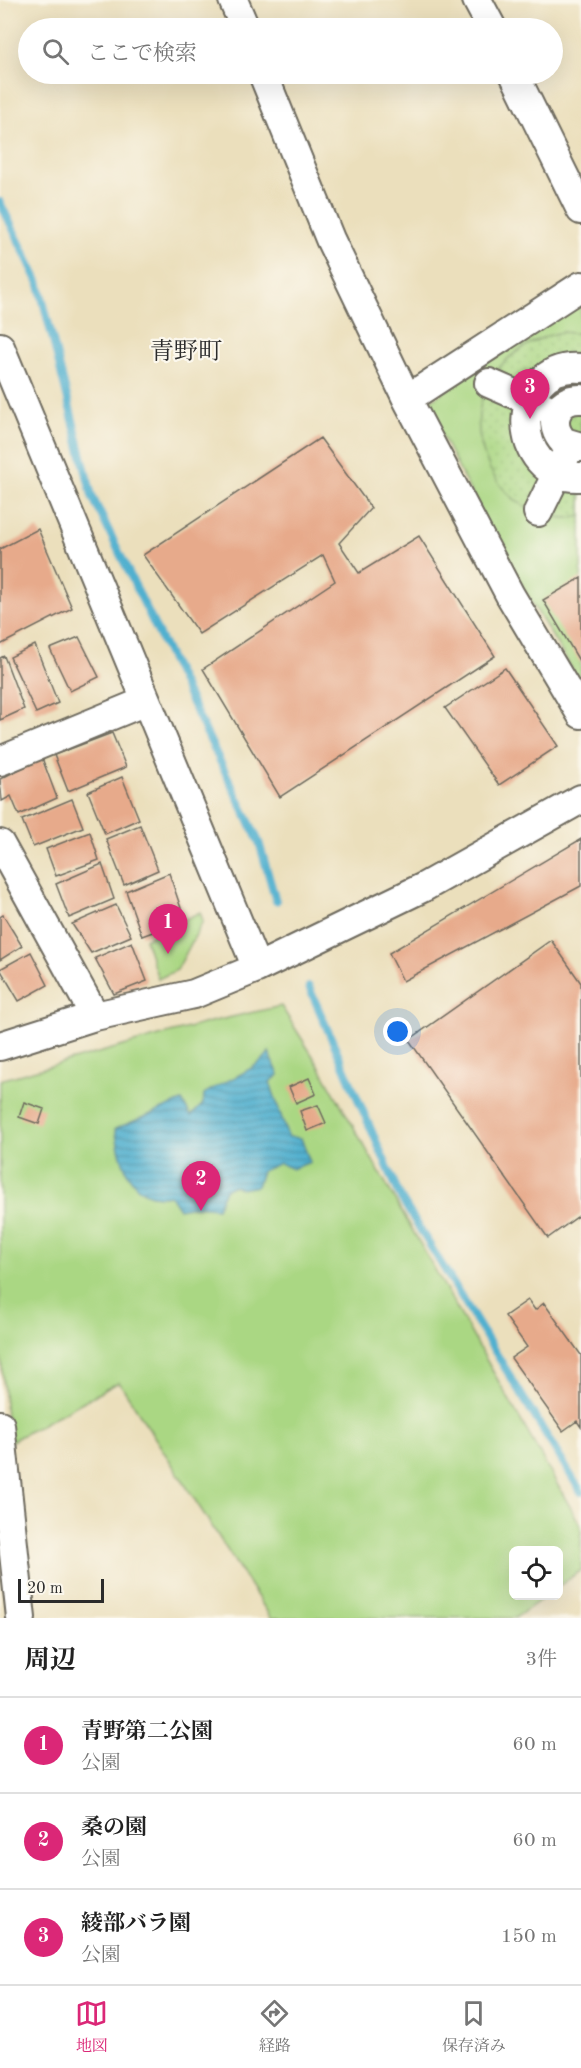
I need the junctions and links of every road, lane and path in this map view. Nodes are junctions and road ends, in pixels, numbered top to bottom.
1 (233, 0) edge
2 (477, 0) edge
3 (241, 18) edge
4 (487, 18) edge
5 (267, 84) edge
6 (519, 84) edge
7 (581, 210) edge
8 (581, 286) edge
9 (0, 347) edge
10 (581, 368) edge
11 (489, 383) dead end
12 (407, 399) junction
13 (581, 399) edge
14 (529, 401) junction
15 (556, 413) junction
16 (576, 447) edge
17 (569, 475) edge
18 (538, 512) dead end
19 (146, 701) junction
20 (581, 714) edge
21 (0, 761) edge
22 (581, 799) edge
23 (0, 844) edge
24 (257, 968) junction
25 (95, 1016) junction
26 (0, 1046) edge
27 (0, 1425) edge
28 (6, 1533) edge
29 (9, 1590) edge
30 (21, 1618) edge

1 - 3 street
2 - 4 street
5 - 12 street
6 - 7 street
8 - 12 street
9 - 19 street
10 - 14 street
11 - 14 street
12 - 20 street
13 - 15 street
14 - 15 street
14 - 17 street
15 - 16 street
16 - 17 street
17 - 18 street
19 - 21 street
19 - 24 street
22 - 24 street
23 - 25 street
24 - 25 street
25 - 26 street
27 - 28 street
28 - 29 street
29 - 30 street

